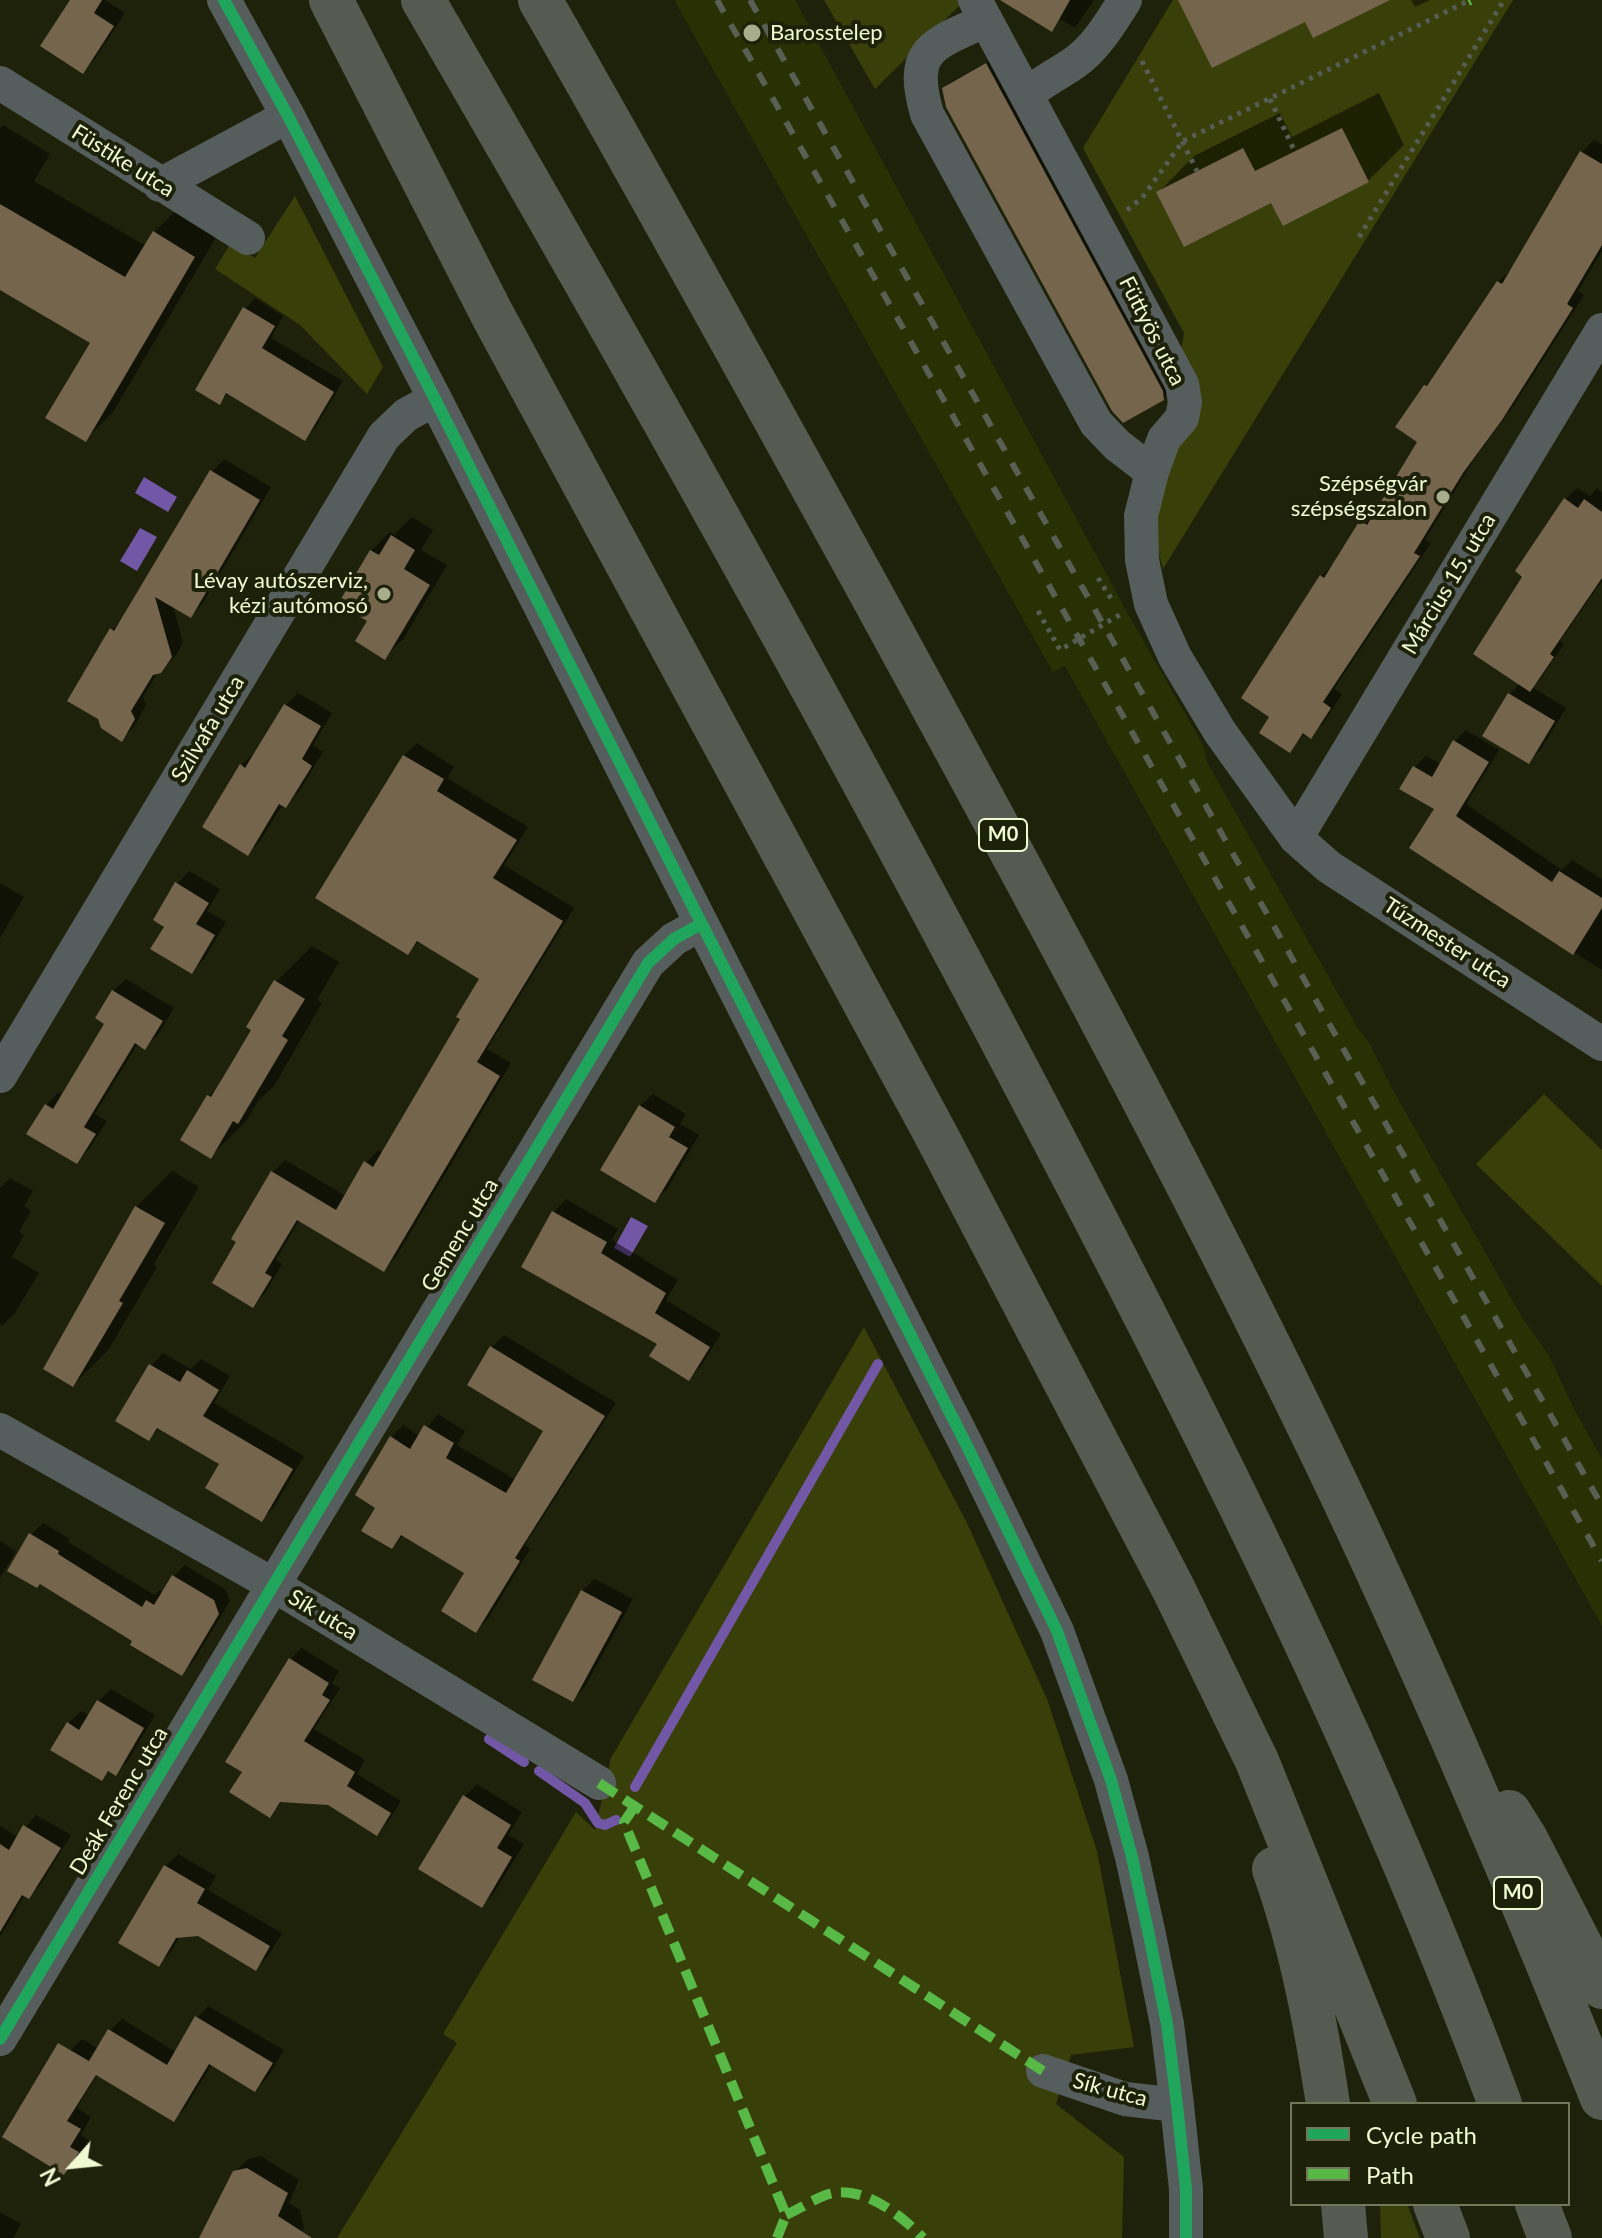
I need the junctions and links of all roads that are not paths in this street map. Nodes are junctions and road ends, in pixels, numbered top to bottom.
1 (224, 0) edge
2 (331, 0) edge
3 (423, 0) edge
4 (540, 0) edge
5 (1125, 0) edge
6 (981, 10) edge
7 (0, 83) edge
8 (1027, 94) junction
9 (288, 116) junction
10 (160, 185) junction
11 (248, 238) dead end
12 (1602, 330) edge
13 (435, 399) junction
14 (1152, 472) junction
15 (1296, 838) junction
16 (701, 924) junction
17 (1602, 1044) edge
18 (0, 1076) edge
19 (0, 1430) edge
20 (272, 1584) junction
21 (1173, 1588) junction
22 (1431, 1690) junction
23 (599, 1783) dead end
24 (1602, 1987) edge
25 (0, 2039) edge
26 (1043, 2071) dead end
27 (1602, 2098) edge
28 (1328, 2102) edge
29 (1394, 2102) edge
30 (1499, 2102) edge
31 (1177, 2105) junction
32 (1343, 2206) edge
33 (1436, 2206) edge
34 (1538, 2206) edge
35 (1186, 2238) edge
36 (1346, 2238) edge
37 (1448, 2238) edge
38 (1550, 2238) edge

1 - 9 street
2 - 21 highway
3 - 30 highway
4 - 22 highway, M0
5 - 8 street
6 - 8 street, Füttyös utca
6 - 14 street
7 - 10 street, Füstike utca
8 - 14 street, Füttyös utca
9 - 10 street
9 - 13 street
10 - 11 street, Füstike utca
12 - 15 street, Március 15. utca
13 - 16 street
13 - 18 street, Szilvafa utca
14 - 15 street, Füttyös utca
15 - 17 street, Tűzmester utca
16 - 20 street, Gemenc utca
16 - 31 street
19 - 20 street, Sík utca
20 - 23 street, Sík utca
20 - 25 street, Deák Ferenc utca
21 - 28 highway
21 - 29 highway
22 - 24 highway
22 - 27 highway, M0
26 - 31 street, Sík utca
31 - 35 street
32 - 36 highway
33 - 37 highway
34 - 38 highway

